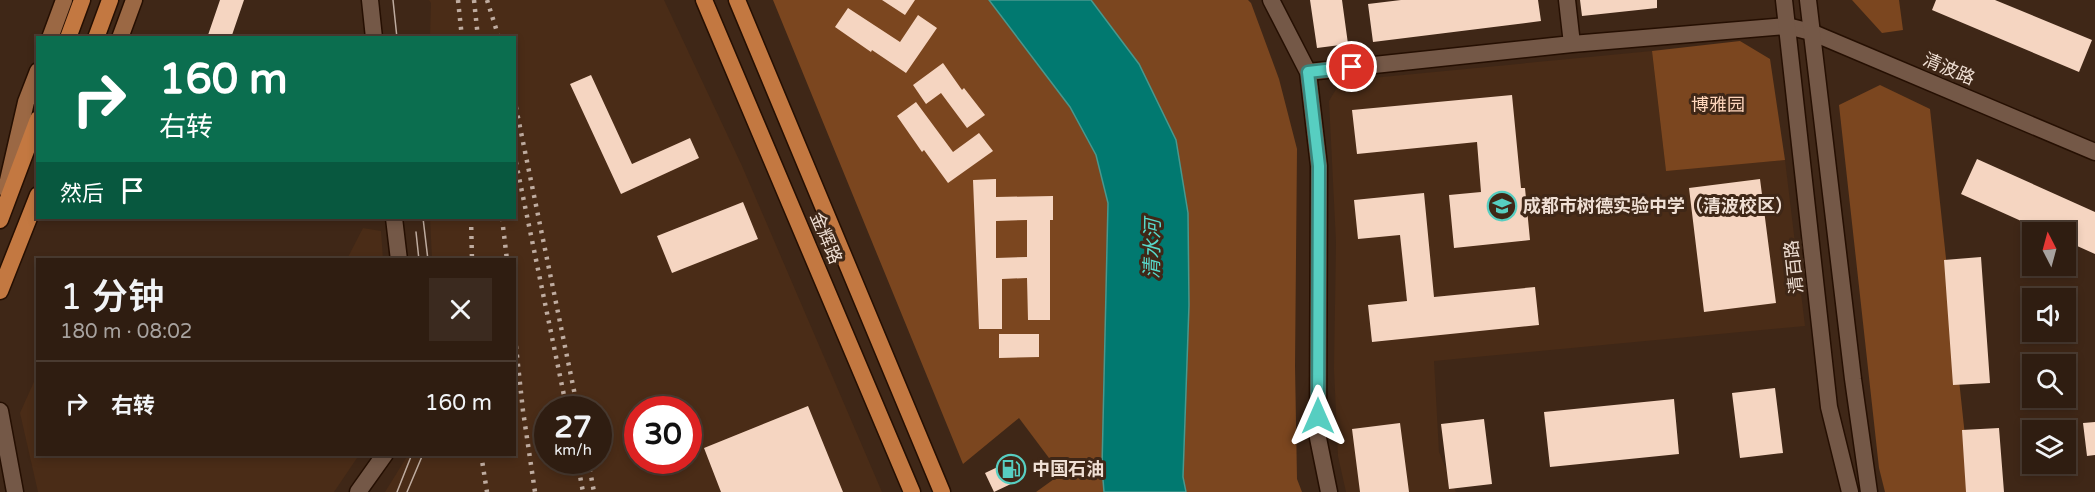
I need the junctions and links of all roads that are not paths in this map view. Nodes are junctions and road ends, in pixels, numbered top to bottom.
1 (64, 0) edge
2 (82, 0) edge
3 (110, 0) edge
4 (134, 0) edge
5 (370, 0) edge
6 (704, 0) edge
7 (737, 0) edge
8 (1271, 0) edge
9 (1567, 0) edge
10 (1784, 0) edge
11 (1808, 0) edge
12 (1787, 26) junction
13 (1811, 32) junction
14 (51, 36) edge
15 (69, 36) edge
16 (97, 36) edge
17 (121, 36) edge
18 (374, 36) edge
19 (1572, 44) junction
20 (1308, 72) junction
21 (36, 76) edge
22 (36, 124) edge
23 (2095, 152) edge
24 (36, 200) edge
25 (36, 208) edge
26 (0, 218) edge
27 (394, 219) edge
28 (27, 224) junction
29 (399, 258) edge
30 (0, 291) edge
31 (0, 411) edge
32 (384, 456) edge
33 (15, 492) edge
34 (358, 492) edge
35 (912, 492) edge
36 (942, 492) edge
37 (1329, 492) edge
38 (1850, 492) edge
39 (1869, 492) edge

1 - 14 main road
2 - 15 main road
3 - 16 main road
4 - 17 main road
5 - 18 street
6 - 35 main road, 金辉路
7 - 36 main road, 金辉路
8 - 20 street
9 - 19 street
10 - 12 street, 清百路
11 - 13 street
12 - 13 street, 清波路
12 - 19 street, 清波路
12 - 38 street, 清百路
13 - 23 street, 清波路
13 - 39 street
19 - 20 street, 清波路
20 - 37 street
21 - 26 main road
22 - 26 main road
24 - 28 main road
25 - 28 main road
27 - 29 street
28 - 30 main road
31 - 33 street
32 - 34 street

